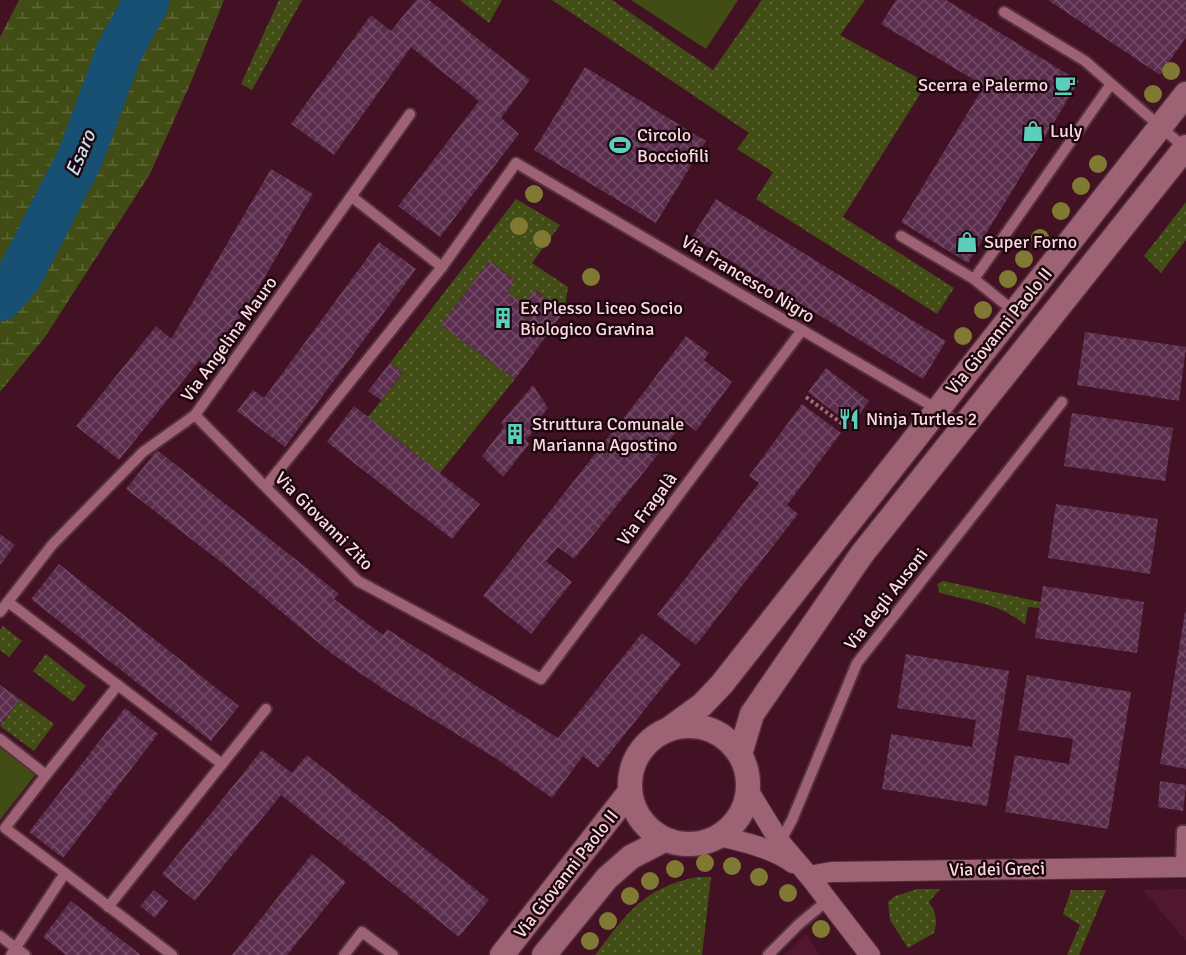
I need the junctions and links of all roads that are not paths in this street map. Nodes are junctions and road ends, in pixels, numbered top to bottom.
1 (1004, 12) dead end
2 (1111, 84) junction
3 (1186, 94) edge
4 (410, 114) dead end
5 (1160, 127) junction
6 (1186, 148) edge
7 (352, 197) junction
8 (901, 236) dead end
9 (442, 267) junction
10 (974, 279) junction
11 (1015, 312) junction
12 (802, 330) junction
13 (1062, 402) dead end
14 (936, 409) junction
15 (195, 415) junction
16 (963, 427) junction
17 (266, 486) junction
18 (8, 602) junction
19 (0, 612) edge
20 (541, 679) joint
21 (118, 685) junction
22 (266, 709) dead end
23 (669, 729) junction
24 (0, 739) edge
25 (740, 754) junction
26 (222, 764) junction
27 (46, 775) junction
28 (748, 790) junction
29 (629, 793) junction
30 (1184, 831) edge
31 (719, 836) junction
32 (664, 840) junction
33 (780, 842) junction
34 (1184, 867) edge
35 (65, 873) junction
36 (809, 876) junction
37 (828, 900) junction
38 (108, 907) junction
39 (0, 936) edge
40 (13, 951) edge
41 (25, 955) edge
42 (172, 955) edge
43 (344, 955) edge
44 (393, 955) edge
45 (502, 955) edge
46 (544, 955) edge
47 (768, 955) edge
48 (870, 955) edge

1 - 2 lane
2 - 5 lane
2 - 10 lane
3 - 5 street, Via Giovanni Paolo II
4 - 7 lane, Via Angelina Mauro
5 - 6 lane
5 - 11 street, Via Giovanni Paolo II
6 - 16 street, Via Giovanni Paolo II
7 - 9 lane
7 - 15 lane, Via Angelina Mauro
8 - 10 lane
9 - 12 lane, Via Francesco Nigro
9 - 17 lane
10 - 11 lane
11 - 14 street, Via Giovanni Paolo II
12 - 14 lane, Via Francesco Nigro
12 - 20 lane, Via Fragalà
13 - 33 lane, Via degli Ausoni
14 - 16 lane, Via Francesco Nigro
14 - 23 street, Via Giovanni Paolo II
15 - 17 lane, Via Giovanni Zito
15 - 18 lane, Via Angelina Mauro
16 - 25 street, Via Giovanni Paolo II
17 - 20 lane, Via Giovanni Zito
18 - 19 lane, Via Angelina Mauro
18 - 21 lane
21 - 26 lane
21 - 27 lane
22 - 26 lane
23 - 25 street
23 - 29 street
24 - 27 lane
25 - 28 street
26 - 38 lane
27 - 35 lane
28 - 31 street
28 - 33 street
29 - 32 street
29 - 45 street, Via Giovanni Paolo II
30 - 34 lane
31 - 32 street
31 - 36 street
32 - 46 street, Via Giovanni Paolo II
33 - 36 street
34 - 36 street, Via dei Greci
35 - 38 lane
35 - 40 lane
36 - 37 street
37 - 47 lane
37 - 48 street
38 - 42 lane
39 - 40 lane
40 - 41 lane
43 - 44 lane

